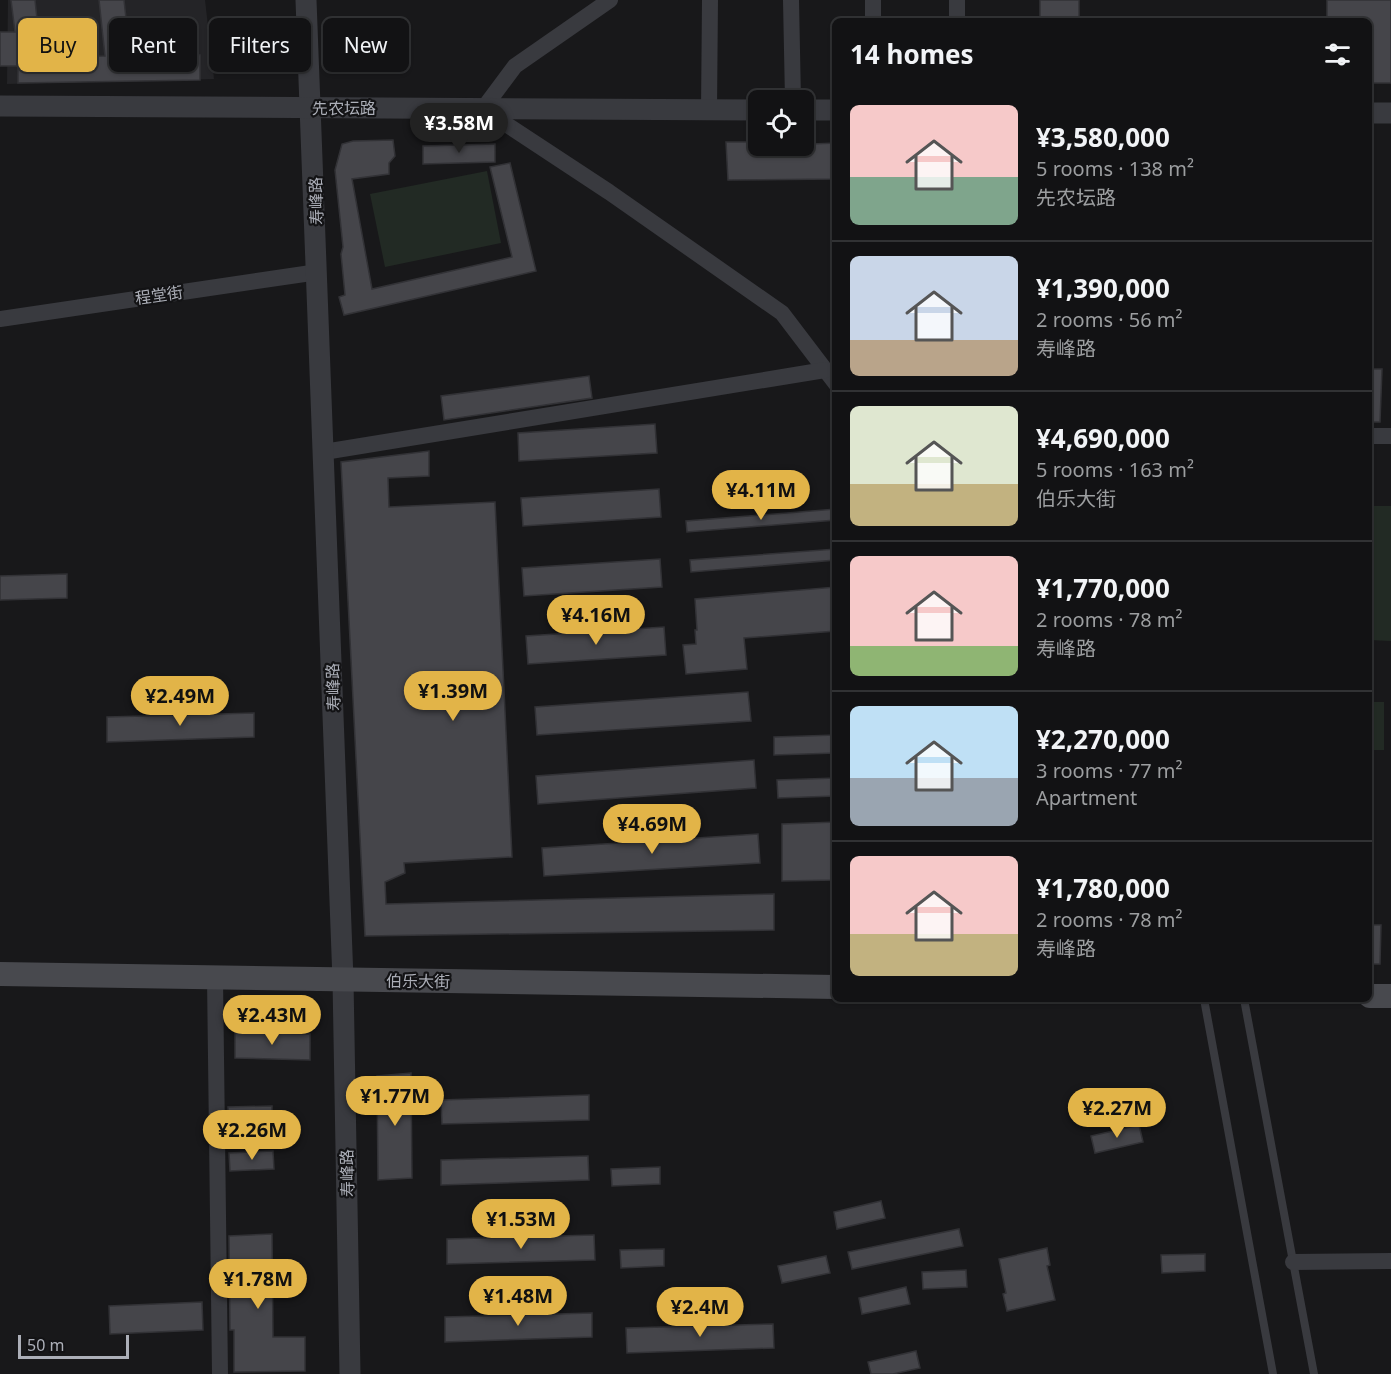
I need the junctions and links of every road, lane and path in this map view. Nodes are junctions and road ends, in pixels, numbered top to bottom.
1 (306, 0) edge
2 (610, 0) edge
3 (710, 0) edge
4 (791, 0) edge
5 (873, 0) edge
6 (957, 0) edge
7 (873, 18) edge
8 (957, 18) edge
9 (793, 90) edge
10 (0, 106) edge
11 (312, 108) junction
12 (483, 109) junction
13 (709, 110) junction
14 (748, 110) edge
15 (814, 110) edge
16 (832, 110) edge
17 (1372, 113) edge
18 (1391, 113) edge
19 (318, 272) junction
20 (0, 319) edge
21 (825, 370) junction
22 (832, 379) edge
23 (1372, 436) edge
24 (1391, 436) edge
25 (324, 453) junction
26 (0, 974) edge
27 (215, 978) junction
28 (344, 980) junction
29 (832, 987) edge
30 (1372, 996) edge
31 (1391, 996) edge
32 (1205, 1002) edge
33 (1245, 1002) edge
34 (1391, 1261) edge
35 (1293, 1262) junction
36 (220, 1374) edge
37 (350, 1374) edge
38 (1273, 1374) edge
39 (1314, 1374) edge

1 - 11 street, 寿峰路
2 - 12 street
3 - 13 street
4 - 9 street
5 - 7 street
6 - 8 street
10 - 11 street, 先农坛路
11 - 12 street, 先农坛路
11 - 19 street, 寿峰路
12 - 13 street, 先农坛路
12 - 21 street
13 - 14 street, 先农坛路
15 - 16 street
17 - 18 street
19 - 20 street, 程堂街
19 - 25 street, 寿峰路
21 - 22 street
21 - 25 street
23 - 24 street
25 - 28 street, 寿峰路
26 - 27 main road, 伯乐大街
27 - 28 main road, 伯乐大街
27 - 36 street
28 - 29 main road, 伯乐大街
28 - 37 street, 寿峰路
30 - 31 main road
32 - 38 lane
33 - 35 lane
34 - 35 street
35 - 39 lane

